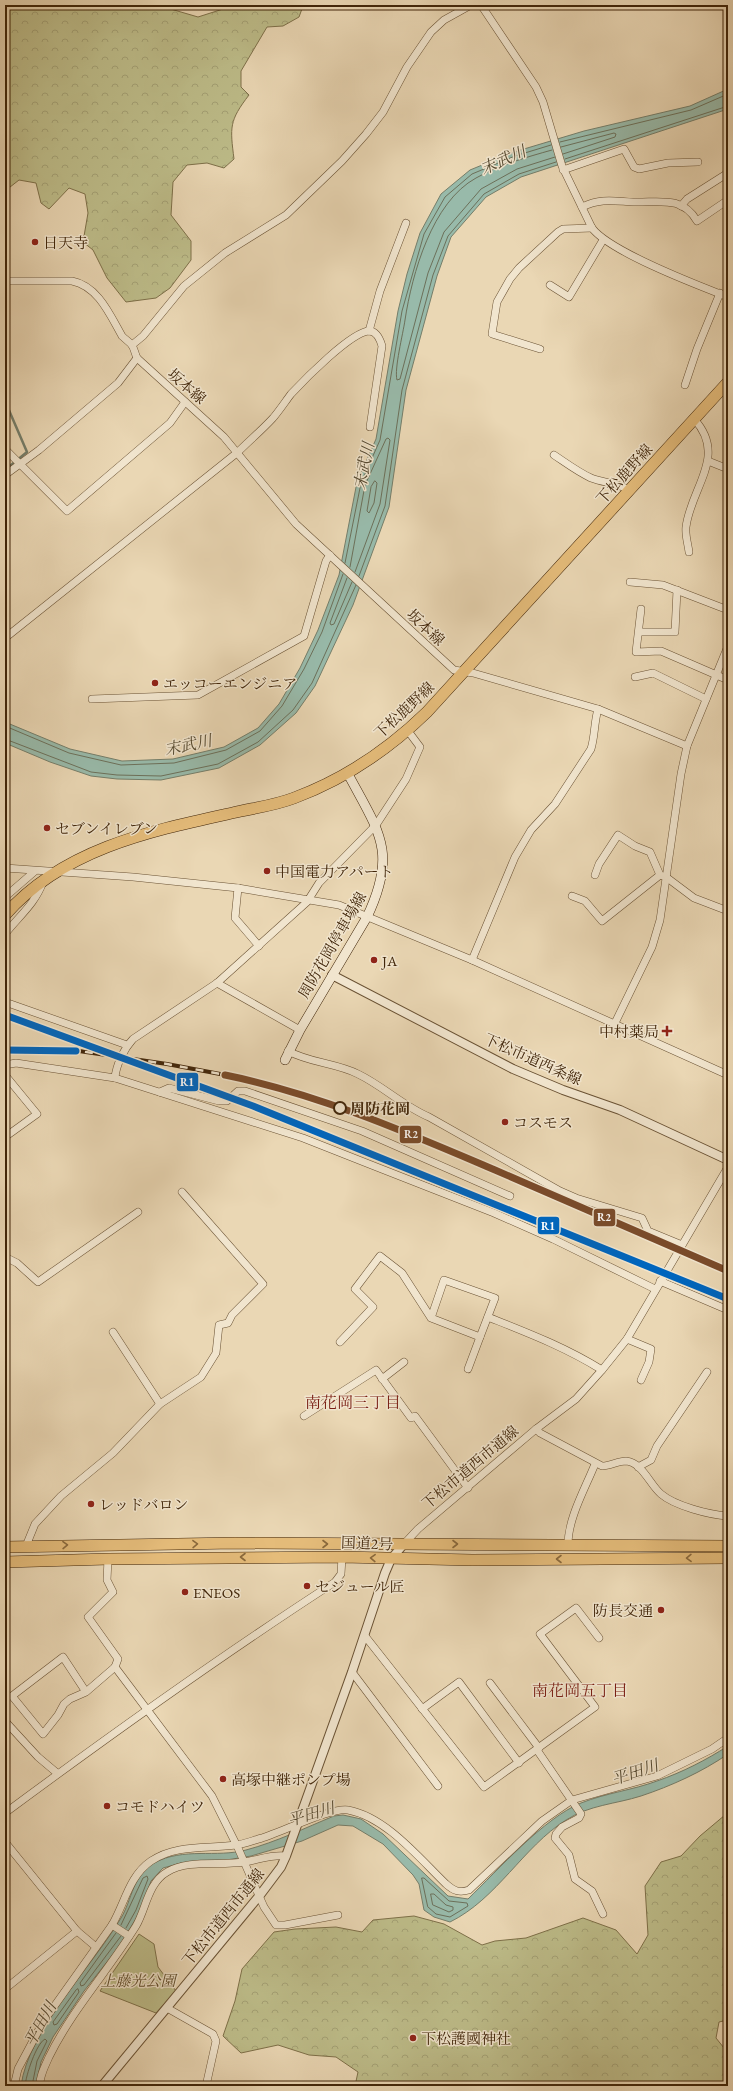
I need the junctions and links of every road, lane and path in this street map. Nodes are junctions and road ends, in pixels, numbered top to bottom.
1 (471, 5) edge
2 (481, 5) edge
3 (698, 162) dead end
4 (563, 168) junction
5 (728, 173) edge
6 (728, 201) edge
7 (681, 206) junction
8 (582, 207) junction
9 (406, 223) dead end
10 (592, 228) junction
11 (603, 240) junction
12 (5, 281) edge
13 (550, 285) dead end
14 (720, 293) junction
15 (728, 297) edge
16 (369, 331) junction
17 (132, 345) junction
18 (540, 349) dead end
19 (137, 358) junction
20 (728, 382) edge
21 (685, 385) dead end
22 (185, 402) junction
23 (694, 419) junction
24 (370, 427) dead end
25 (5, 449) edge
26 (238, 452) junction
27 (554, 454) dead end
28 (708, 461) junction
29 (18, 462) junction
30 (728, 469) edge
31 (5, 476) edge
32 (629, 490) junction
33 (689, 552) dead end
34 (332, 557) junction
35 (630, 582) dead end
36 (678, 590) junction
37 (641, 609) dead end
38 (728, 610) edge
39 (639, 632) junction
40 (5, 638) edge
41 (728, 646) edge
42 (464, 671) junction
43 (716, 674) junction
44 (635, 677) dead end
45 (728, 680) edge
46 (92, 699) dead end
47 (706, 700) junction
48 (598, 709) junction
49 (408, 731) junction
50 (687, 746) junction
51 (348, 774) junction
52 (376, 825) junction
53 (5, 868) edge
54 (35, 871) junction
55 (56, 872) junction
56 (595, 875) dead end
57 (663, 876) junction
58 (44, 880) junction
59 (238, 888) junction
60 (572, 896) dead end
61 (5, 897) edge
62 (309, 899) junction
63 (728, 911) edge
64 (5, 915) edge
65 (368, 917) junction
66 (5, 934) edge
67 (259, 946) junction
68 (472, 960) junction
69 (332, 975) junction
70 (217, 983) junction
71 (5, 1002) edge
72 (615, 1023) junction
73 (300, 1030) junction
74 (127, 1045) junction
75 (288, 1051) junction
76 (285, 1060) dead end
77 (5, 1065) edge
78 (5, 1075) edge
79 (728, 1075) edge
80 (115, 1078) junction
81 (160, 1092) junction
82 (5, 1137) edge
83 (728, 1160) edge
84 (728, 1167) edge
85 (182, 1192) dead end
86 (510, 1196) dead end
87 (138, 1212) dead end
88 (682, 1245) junction
89 (5, 1257) edge
90 (660, 1281) junction
91 (655, 1289) junction
92 (728, 1310) edge
93 (488, 1317) junction
94 (431, 1318) junction
95 (113, 1332) dead end
96 (480, 1337) junction
97 (627, 1338) junction
98 (340, 1342) dead end
99 (404, 1362) dead end
100 (468, 1369) dead end
101 (602, 1370) junction
102 (707, 1372) dead end
103 (382, 1379) junction
104 (641, 1380) dead end
105 (160, 1404) junction
106 (304, 1416) dead end
107 (536, 1429) junction
108 (595, 1464) junction
109 (638, 1467) junction
110 (468, 1488) junction
111 (728, 1516) edge
112 (404, 1544) junction
113 (568, 1545) junction
114 (26, 1546) junction
115 (728, 1546) edge
116 (5, 1547) edge
117 (342, 1557) junction
118 (391, 1558) junction
119 (728, 1558) edge
120 (108, 1559) junction
121 (5, 1562) edge
122 (365, 1636) junction
123 (599, 1638) dead end
124 (115, 1667) junction
125 (352, 1672) junction
126 (490, 1682) dead end
127 (86, 1692) junction
128 (147, 1708) junction
129 (422, 1709) junction
130 (5, 1721) edge
131 (728, 1738) edge
132 (538, 1749) junction
133 (519, 1762) junction
134 (57, 1773) junction
135 (438, 1786) dead end
136 (574, 1802) junction
137 (5, 1813) edge
138 (297, 1825) junction
139 (5, 1842) edge
140 (237, 1846) junction
141 (287, 1852) junction
142 (244, 1860) junction
143 (260, 1895) junction
144 (603, 1914) dead end
145 (338, 1915) dead end
146 (113, 1926) junction
147 (77, 1931) junction
148 (128, 1935) junction
149 (96, 1947) junction
150 (5, 1988) edge
151 (167, 2008) junction
152 (14, 2086) edge
153 (40, 2086) edge
154 (102, 2086) edge
155 (206, 2086) edge

1 - 17 street
2 - 4 street
3 - 4 street
4 - 8 street
5 - 7 street
6 - 7 street
7 - 8 street
8 - 10 street
9 - 16 street
10 - 11 street
10 - 18 street
11 - 13 street
11 - 14 street
12 - 17 street, 坂本線
14 - 15 street
14 - 21 street
16 - 24 street
16 - 26 street
17 - 19 street, 坂本線
19 - 22 street, 坂本線
19 - 29 street
20 - 23 main road, 下松鹿野線
22 - 26 street, 坂本線
22 - 29 street
23 - 28 street
23 - 32 main road, 下松鹿野線
25 - 29 street
26 - 34 street, 坂本線
26 - 40 street
27 - 32 street
28 - 30 street
28 - 33 street
29 - 31 street
32 - 42 main road, 下松鹿野線
34 - 42 street, 坂本線
34 - 46 street
35 - 36 street
36 - 38 street
36 - 39 street
37 - 39 street
39 - 43 street
41 - 43 street
42 - 48 street, 坂本線
42 - 49 main road, 下松鹿野線
43 - 45 street
43 - 47 street
44 - 47 street
47 - 50 street
48 - 50 street, 坂本線
48 - 68 street
49 - 51 main road, 下松鹿野線
49 - 52 street
50 - 57 street
51 - 52 main road, 周防花岡停車場線
51 - 55 main road, 下松鹿野線
52 - 62 street
52 - 65 main road, 周防花岡停車場線
53 - 54 street
54 - 55 street
54 - 61 street
55 - 58 main road, 下松鹿野線
55 - 59 street
56 - 57 street
57 - 60 street
57 - 63 street
57 - 72 street
58 - 64 main road, 下松鹿野線
58 - 66 street
59 - 62 street
59 - 67 street
62 - 65 street
62 - 67 street
65 - 68 street
65 - 69 main road, 周防花岡停車場線
67 - 70 street
68 - 72 street
69 - 73 main road, 周防花岡停車場線
69 - 83 street, 下松市道西条線
70 - 73 street
70 - 74 street
71 - 74 street
72 - 79 street
73 - 75 main road, 周防花岡停車場線
74 - 80 street
75 - 76 main road, 周防花岡停車場線
75 - 88 street
77 - 80 street
78 - 82 street
80 - 81 street
81 - 86 street
81 - 91 street
84 - 88 street, 下松市道西市通線
85 - 105 street
87 - 89 street
88 - 90 street, 下松市道西市通線
90 - 91 street, 下松市道西市通線
90 - 92 street
91 - 97 street, 下松市道西市通線
93 - 94 street
93 - 96 street
93 - 101 street
94 - 96 street
94 - 98 street
95 - 105 street
96 - 100 street
97 - 101 street, 下松市道西市通線
97 - 104 street
99 - 103 street
101 - 107 street, 下松市道西市通線
102 - 109 street
103 - 106 street
103 - 110 street
105 - 114 street
107 - 108 street
107 - 110 street, 下松市道西市通線
108 - 109 street
108 - 113 street
109 - 111 street
110 - 112 street, 下松市道西市通線
112 -> 113 main road, 国道2号
114 -> 112 main road, 国道2号
112 - 118 street, 下松市道西市通線
113 - 115 main road, 国道2号
114 - 116 main road, 国道2号
118 -> 117 main road, 国道2号
117 -> 120 main road, 国道2号
117 - 128 street
119 -> 118 main road, 国道2号
118 - 122 street, 下松市道西市通線
120 - 121 main road, 国道2号
120 - 124 street
122 - 125 street, 下松市道西市通線
122 - 129 street
123 - 132 street
124 - 127 street
124 - 128 street
125 - 135 street
125 - 138 street, 下松市道西市通線
126 - 132 street
127 - 127 street
128 - 134 street
128 - 140 street
129 - 133 street
129 - 133 street
130 - 134 street
131 - 136 street
132 - 133 street
132 - 136 street
134 - 137 street
136 - 138 street
136 - 144 street
138 - 140 street
138 - 141 street, 下松市道西市通線
139 - 147 street
140 - 142 street
140 - 146 street
141 - 142 street
141 - 143 street, 下松市道西市通線
142 - 143 street
142 - 148 street
143 - 145 street
143 - 151 street, 下松市道西市通線
146 - 148 street
146 - 149 street
147 - 149 street
147 - 150 street
148 - 153 street
149 - 152 street
151 - 154 street, 下松市道西市通線
151 - 155 street

